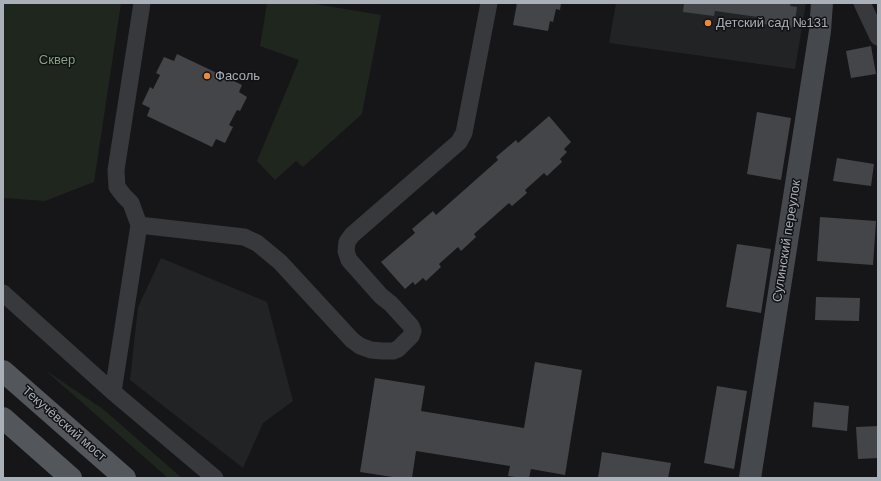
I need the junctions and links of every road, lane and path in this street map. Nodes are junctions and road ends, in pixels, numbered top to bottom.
1 (142, 3) edge
2 (489, 3) edge
3 (822, 3) edge
4 (862, 3) edge
5 (878, 37) edge
6 (139, 225) junction
7 (3, 293) edge
8 (3, 371) edge
9 (113, 392) junction
10 (3, 418) edge
11 (71, 478) edge
12 (124, 478) edge
13 (216, 478) edge
14 (750, 478) edge

1 - 6 street
2 - 6 street
3 - 14 street, Сулинский переулок
4 - 5 street
6 - 9 street
7 - 9 street
8 - 12 main road, Текучёвский мост
9 - 13 street
10 - 11 main road

